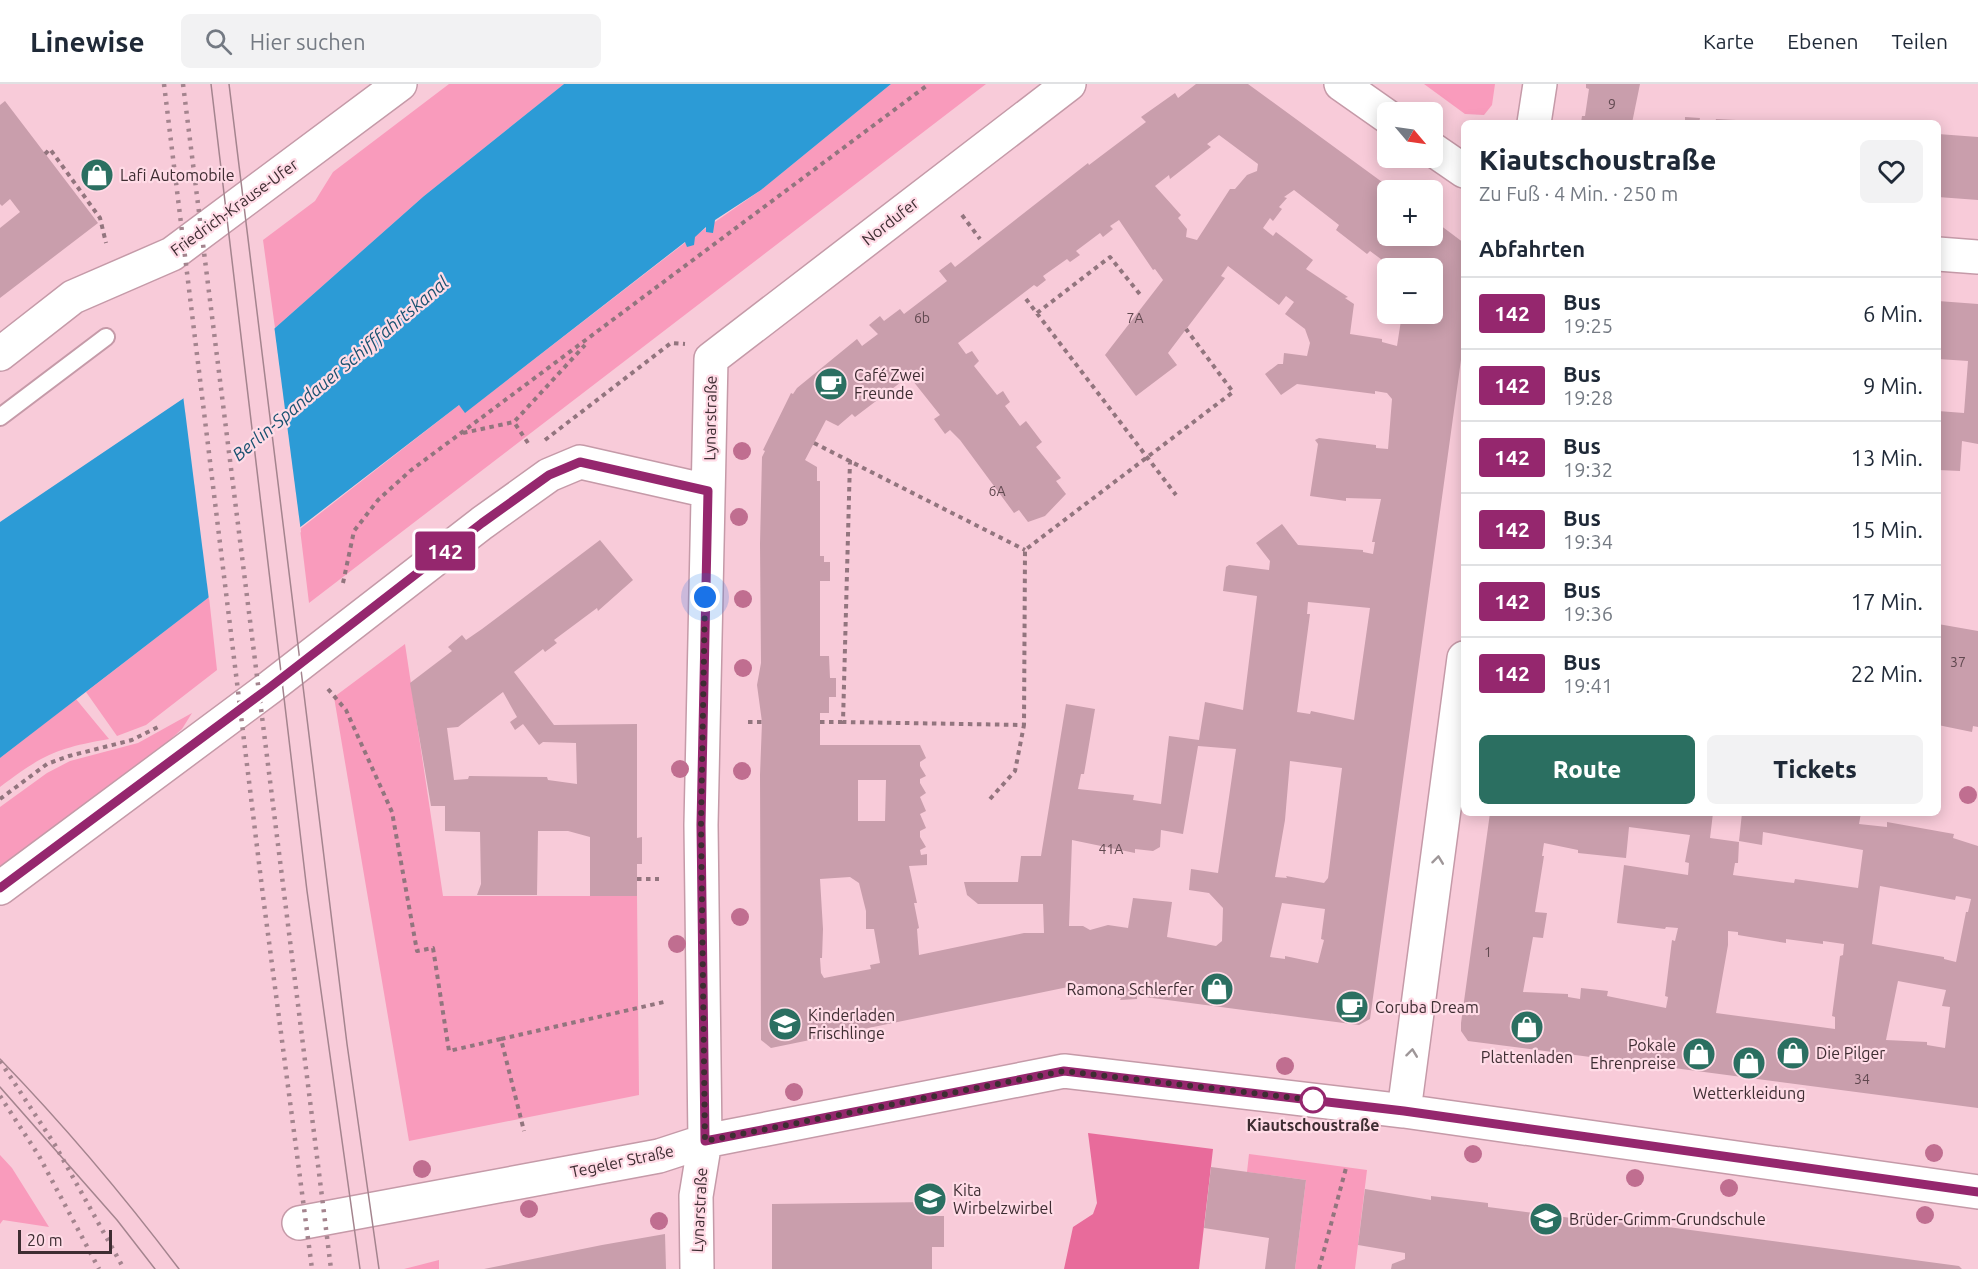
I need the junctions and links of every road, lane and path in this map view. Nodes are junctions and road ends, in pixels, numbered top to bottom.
1 (400, 84) edge
2 (929, 84) edge
3 (1069, 84) edge
4 (1341, 84) edge
5 (1540, 84) edge
6 (1377, 109) edge
7 (1534, 120) edge
8 (45, 154) dead end
9 (1443, 157) edge
10 (1461, 169) edge
11 (962, 215) dead end
12 (980, 239) dead end
13 (106, 243) dead end
14 (1941, 254) edge
15 (1978, 257) edge
16 (1142, 297) dead end
17 (1026, 299) dead end
18 (1037, 313) junction
19 (1186, 329) dead end
20 (106, 337) dead end
21 (591, 338) junction
22 (0, 354) edge
23 (711, 359) joint
24 (0, 417) edge
25 (514, 423) junction
26 (459, 433) junction
27 (528, 443) dead end
28 (814, 443) dead end
29 (1148, 458) junction
30 (850, 460) junction
31 (708, 491) junction
32 (1176, 495) dead end
33 (1025, 550) junction
34 (343, 583) dead end
35 (1461, 681) edge
36 (328, 689) dead end
37 (748, 722) dead end
38 (762, 722) dead end
39 (820, 722) dead end
40 (843, 722) junction
41 (167, 723) dead end
42 (1024, 725) junction
43 (0, 799) edge
44 (990, 800) dead end
45 (637, 879) dead end
46 (659, 879) dead end
47 (0, 888) edge
48 (664, 1002) dead end
49 (501, 1039) junction
50 (1404, 1111) junction
51 (524, 1131) dead end
52 (705, 1141) junction
53 (1346, 1168) dead end
54 (1978, 1192) edge
55 (299, 1223) dead end
56 (697, 1269) edge
57 (1319, 1269) edge

1 - 22 street, Friedrich-Krause-Ufer
2 - 21 path
3 - 23 street, Nordufer
4 - 6 street
5 - 7 street
8 - 13 path
9 - 10 street
11 - 12 path
14 - 15 street
16 - 18 path
17 - 18 path
18 - 29 path
19 - 29 path
20 - 24 lane
21 - 25 path
21 - 26 path
23 - 31 street, Lynarstraße
25 - 26 path
25 - 27 path
26 - 34 path
28 - 30 path
29 - 32 path
29 - 33 path
30 - 33 path
30 - 40 path
31 - 47 street
31 - 52 street, Lynarstraße
33 - 42 path
50 -> 35 street
36 - 49 path
37 - 38 path
39 - 40 path
40 - 42 path
41 - 43 path
42 - 44 path
45 - 46 path
48 - 49 path
49 - 51 path
50 - 52 street, Tegeler Straße
50 - 54 street, Tegeler Straße
52 - 55 street, Tegeler Straße
52 - 56 street, Lynarstraße
53 - 57 path

